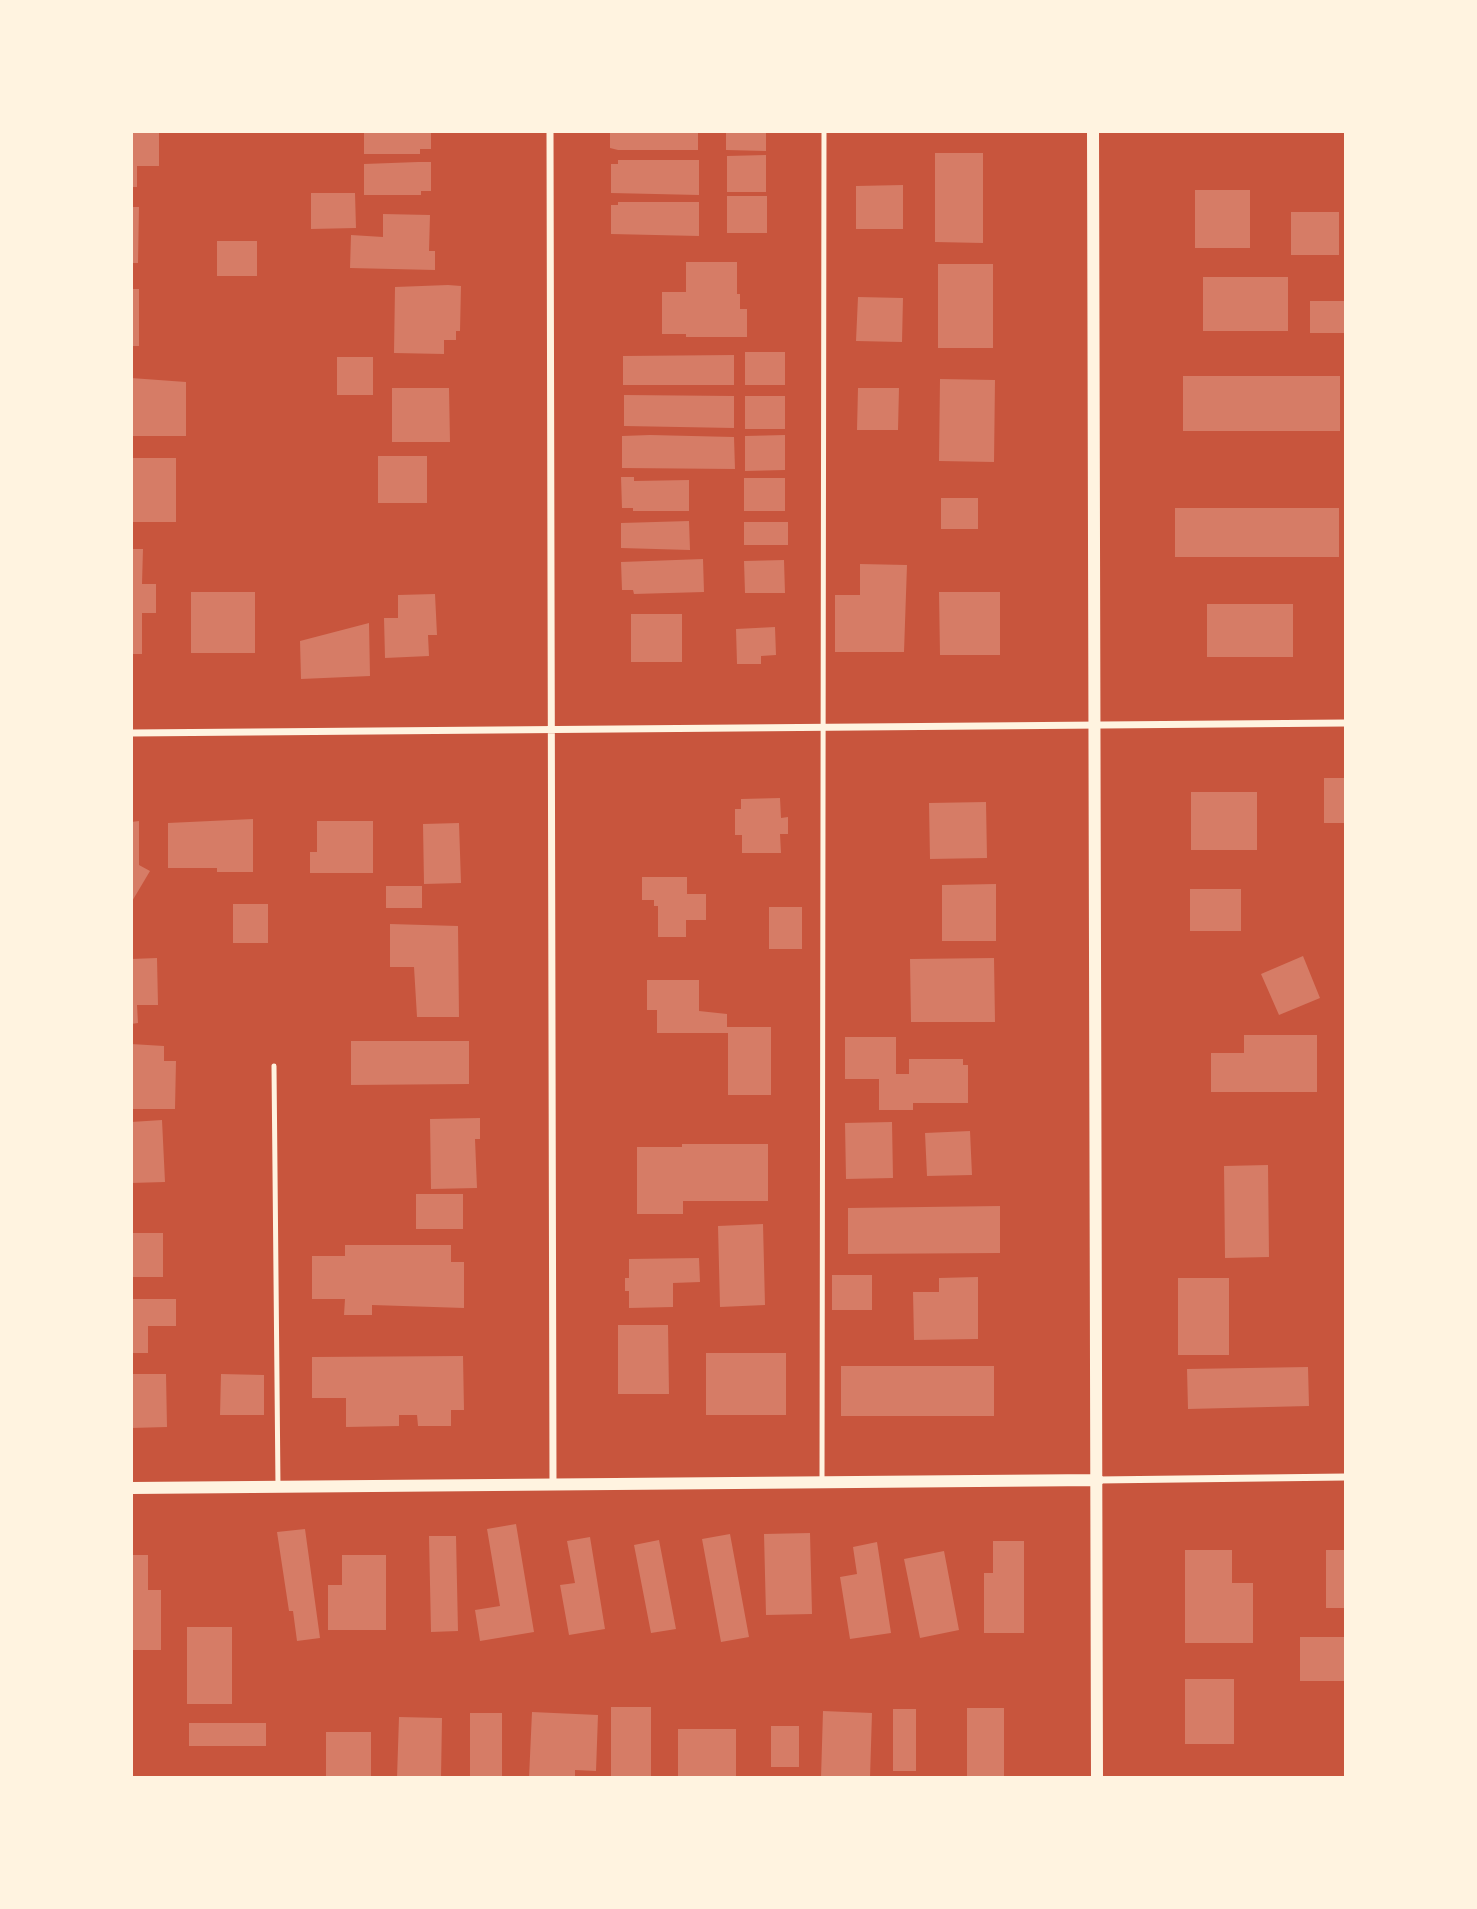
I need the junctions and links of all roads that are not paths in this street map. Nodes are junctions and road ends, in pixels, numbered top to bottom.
1 (550, 131) edge
2 (824, 131) edge
3 (1093, 131) edge
4 (1346, 723) edge
5 (1094, 725) junction
6 (824, 727) junction
7 (552, 729) junction
8 (131, 733) edge
9 (274, 1066) dead end
10 (1346, 1477) edge
11 (1098, 1480) junction
12 (822, 1482) junction
13 (553, 1485) junction
14 (278, 1487) junction
15 (131, 1489) edge
16 (1097, 1778) edge

1 - 7 street
2 - 6 lane
3 - 5 street
4 - 5 street
5 - 6 street
5 - 11 street
6 - 7 street
6 - 12 lane
7 - 8 street
7 - 13 street
9 - 14 lane
10 - 11 street
11 - 12 street
11 - 16 street
12 - 13 street
13 - 14 street
14 - 15 street

